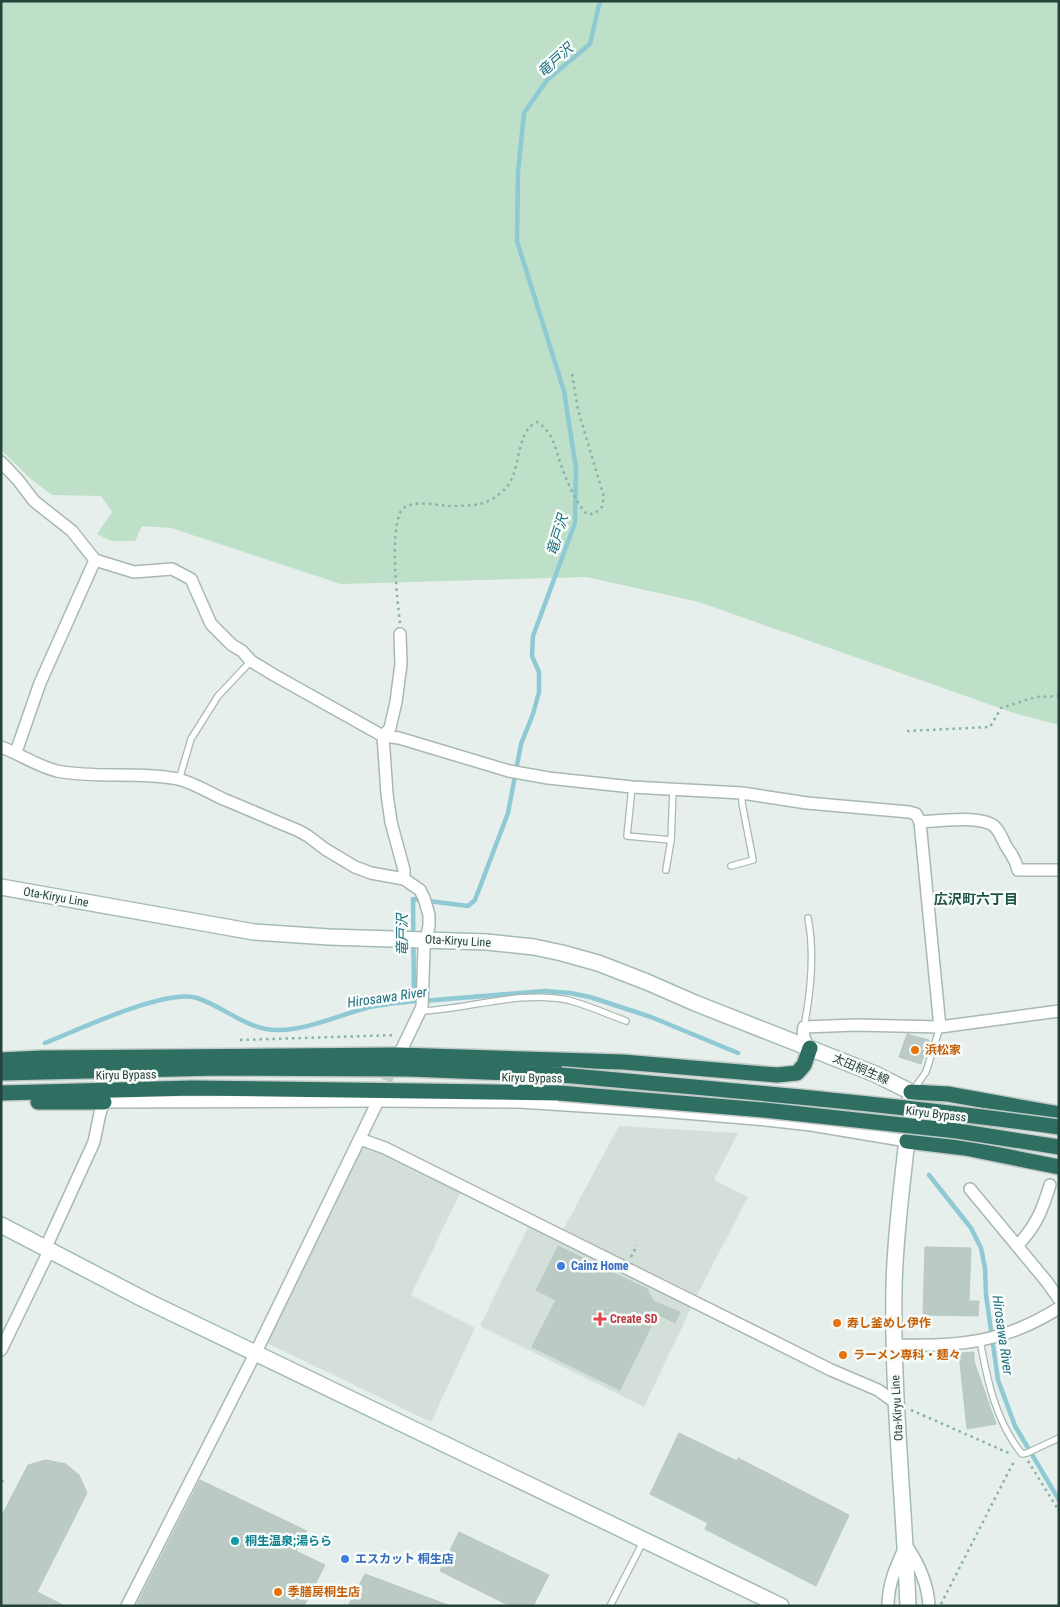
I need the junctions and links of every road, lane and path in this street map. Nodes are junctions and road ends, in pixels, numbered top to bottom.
1 (572, 373) dead end
2 (1, 462) edge
3 (95, 560) junction
4 (400, 634) joint
5 (251, 661) junction
6 (1059, 696) edge
7 (907, 731) dead end
8 (383, 736) junction
9 (1, 747) edge
10 (16, 752) junction
11 (179, 780) junction
12 (632, 787) junction
13 (673, 790) junction
14 (742, 793) junction
15 (920, 822) junction
16 (671, 840) junction
17 (731, 866) dead end
18 (666, 870) dead end
19 (1059, 870) edge
20 (404, 879) junction
21 (1, 887) edge
22 (808, 918) dead end
23 (426, 940) junction
24 (422, 1005) junction
25 (1059, 1011) edge
26 (626, 1021) dead end
27 (804, 1027) junction
28 (940, 1027) junction
29 (409, 1035) junction
30 (240, 1040) dead end
31 (810, 1048) junction
32 (396, 1059) junction
33 (1, 1060) edge
34 (1, 1073) edge
35 (912, 1092) junction
36 (1, 1093) edge
37 (378, 1101) junction
38 (104, 1102) junction
39 (1, 1103) edge
40 (1059, 1114) edge
41 (1059, 1127) edge
42 (360, 1138) junction
43 (907, 1141) junction
44 (1059, 1148) edge
45 (1059, 1167) edge
46 (1050, 1185) dead end
47 (970, 1189) dead end
48 (1, 1225) edge
49 (637, 1245) dead end
50 (1017, 1246) junction
51 (48, 1248) junction
52 (628, 1262) dead end
53 (1059, 1299) edge
54 (1059, 1308) edge
55 (982, 1340) junction
56 (893, 1344) junction
57 (1, 1350) edge
58 (254, 1354) junction
59 (896, 1403) junction
60 (1059, 1438) edge
61 (1024, 1454) junction
62 (1, 1481) edge
63 (6, 1481) dead end
64 (1059, 1511) edge
65 (644, 1540) junction
66 (906, 1545) junction
67 (127, 1606) edge
68 (610, 1606) edge
69 (781, 1606) edge
70 (888, 1606) edge
71 (908, 1606) edge
72 (929, 1606) edge
73 (940, 1606) edge

1 - 4 path
2 - 3 street
3 - 5 street
3 - 10 street
4 - 8 street
5 - 8 street
5 - 11 lane
6 - 7 path
8 - 12 street
8 - 20 street
9 - 10 street
10 - 11 street
11 - 20 street
12 - 13 street
12 - 16 lane
13 - 14 street
13 - 16 lane
14 - 15 street
14 - 17 lane
15 - 19 street
15 - 28 street
16 - 18 lane
20 - 23 street
21 - 23 main road, Ota-Kiryu Line
22 - 27 lane
23 - 24 street
23 - 31 main road, Ota-Kiryu Line
24 - 26 lane
24 - 29 street
25 - 28 street
27 - 28 street
27 - 31 street
28 - 35 lane
29 - 30 path
29 - 32 street
31 - 32 highway
31 - 35 main road, 太田桐生線
32 - 33 highway
34 - 41 highway, Kiryu Bypass, bridge
35 - 40 highway
35 - 43 main road, Ota-Kiryu Line
36 - 44 highway, Kiryu Bypass, bridge
37 - 38 street
37 - 42 street
37 - 43 street
38 - 39 highway
38 - 51 street
42 - 58 street
42 - 59 street
43 - 45 highway
43 - 56 main road, Ota-Kiryu Line
46 - 50 street
47 - 50 street
48 - 51 main road
49 - 52 path
50 - 53 street
51 - 57 street
51 - 58 main road
54 - 55 street
55 - 56 street
55 - 61 lane
56 - 59 main road, Ota-Kiryu Line
58 - 65 main road
58 - 67 street
59 - 61 path
59 - 66 main road, Ota-Kiryu Line
60 - 61 lane
61 - 64 path
61 - 73 path
62 - 63 path
65 - 68 lane
65 - 69 main road
66 - 70 street
66 - 71 main road, Ota-Kiryu Line
66 - 72 street

